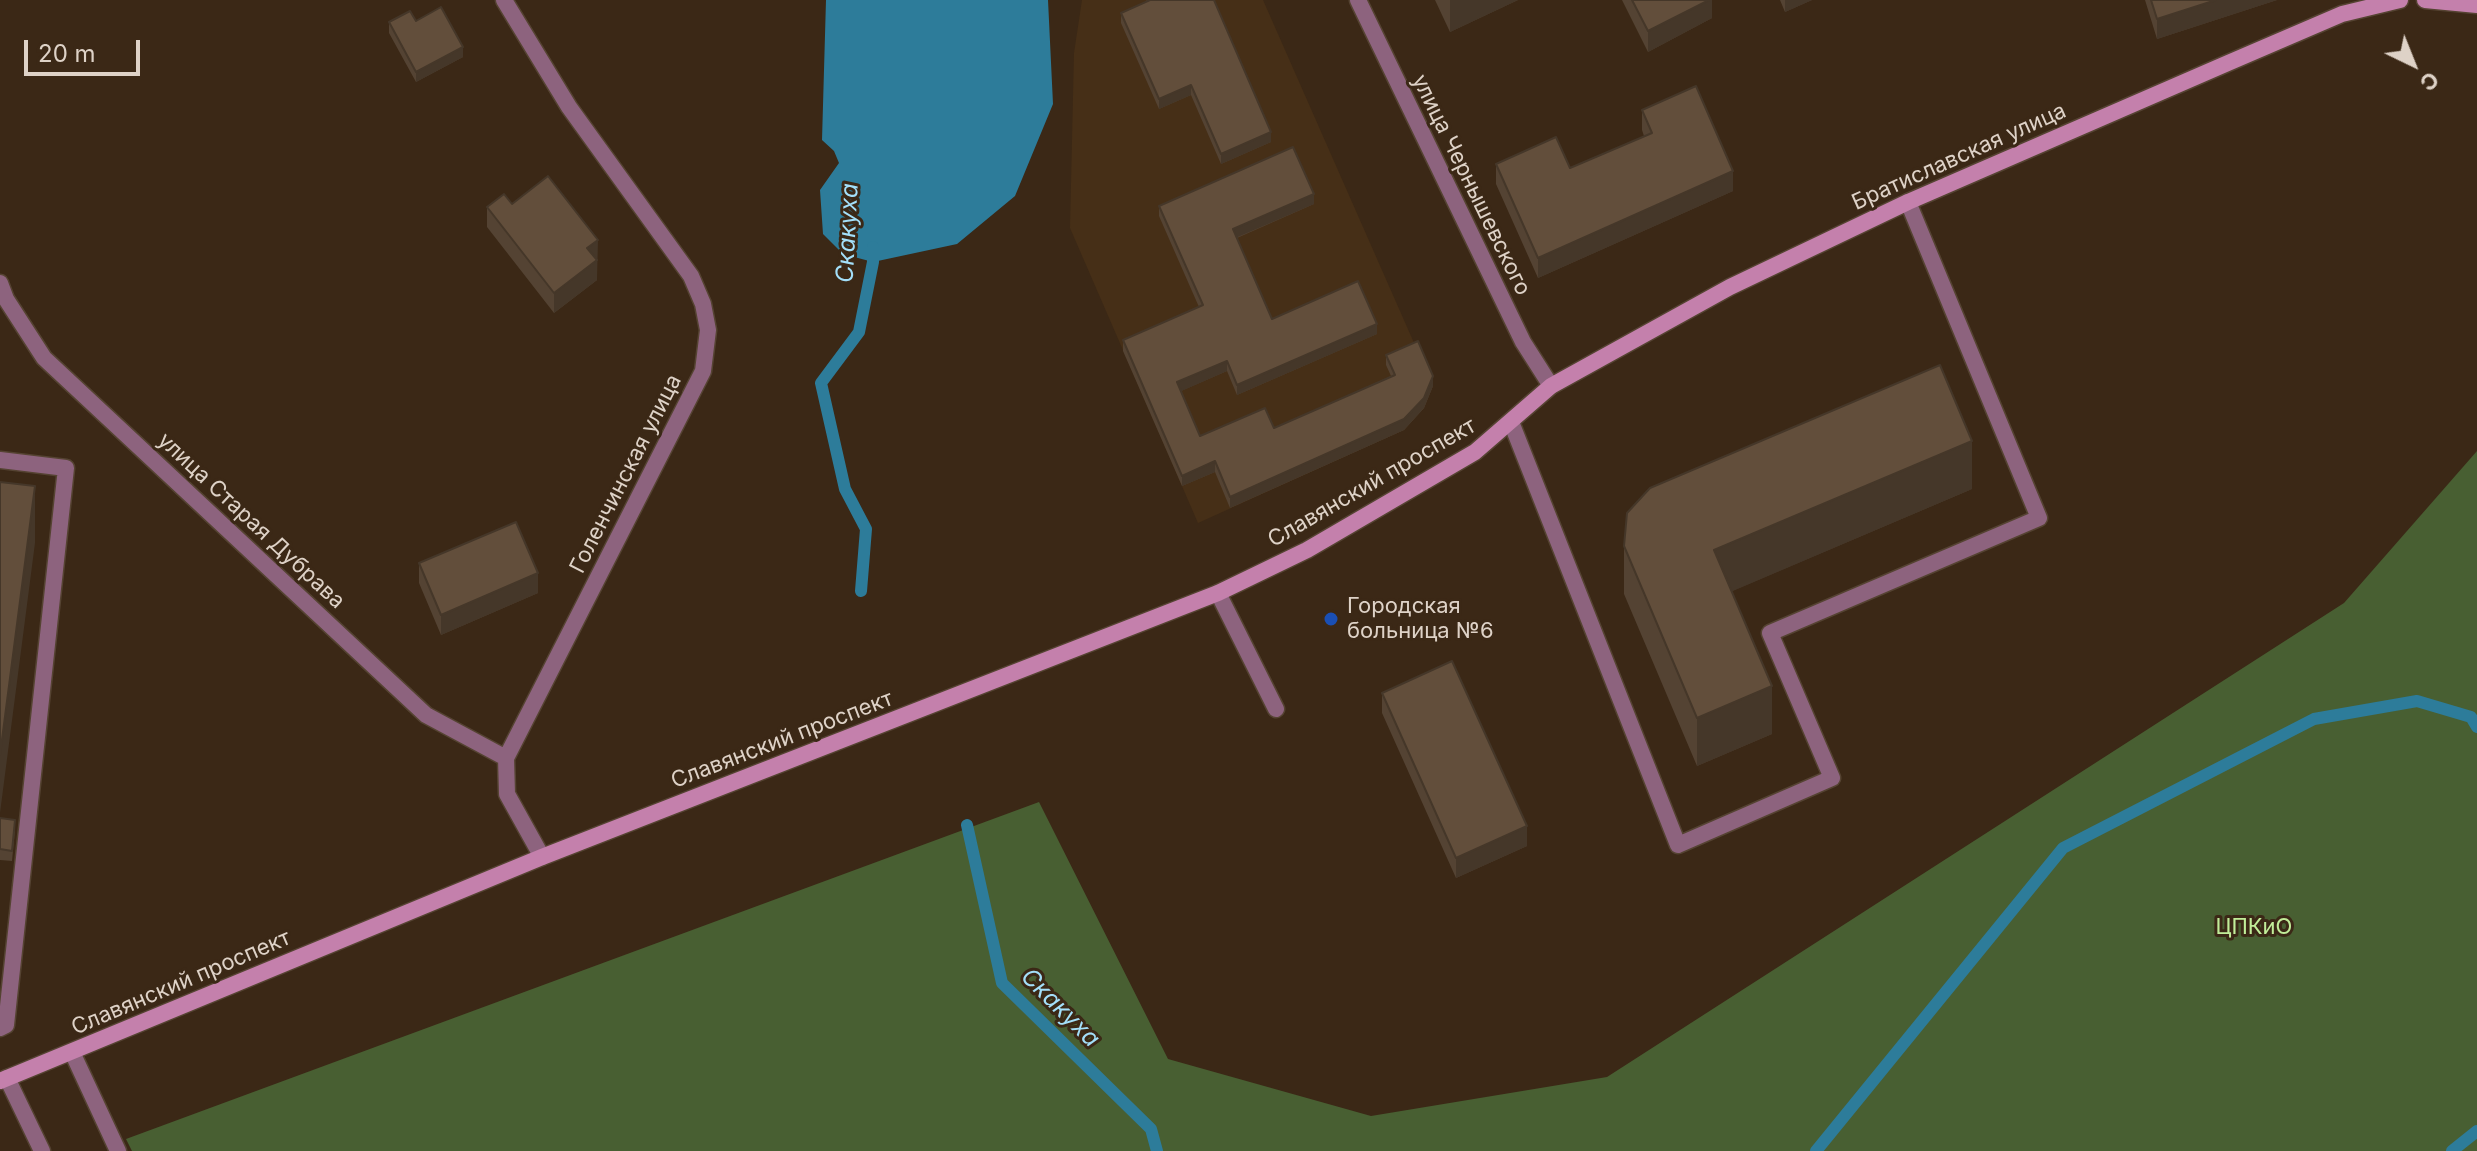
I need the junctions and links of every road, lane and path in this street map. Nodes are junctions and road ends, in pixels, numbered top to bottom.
1 (504, 0) edge
2 (1358, 0) edge
3 (2400, 0) edge
4 (2425, 0) edge
5 (2477, 5) edge
6 (1908, 202) junction
7 (0, 283) edge
8 (1551, 386) junction
9 (1511, 422) junction
10 (0, 460) edge
11 (1218, 593) junction
12 (1276, 709) dead end
13 (506, 758) junction
14 (542, 857) junction
15 (0, 1028) edge
16 (72, 1052) junction
17 (4, 1080) edge
18 (42, 1151) edge
19 (118, 1151) edge

1 - 13 street, Голенчинская улица
2 - 8 street, улица Чернышевского
3 - 6 street, Братиславская улица
4 - 5 street
6 - 8 street, Братиславская улица
6 - 9 street
7 - 13 street, улица Старая Дубрава
8 - 9 street, Славянский проспект
9 - 11 street, Славянский проспект
10 - 15 street
11 - 12 street
11 - 14 street, Славянский проспект
13 - 14 street
14 - 16 street, Славянский проспект
16 - 17 street, Славянский проспект
16 - 19 street
17 - 18 street

